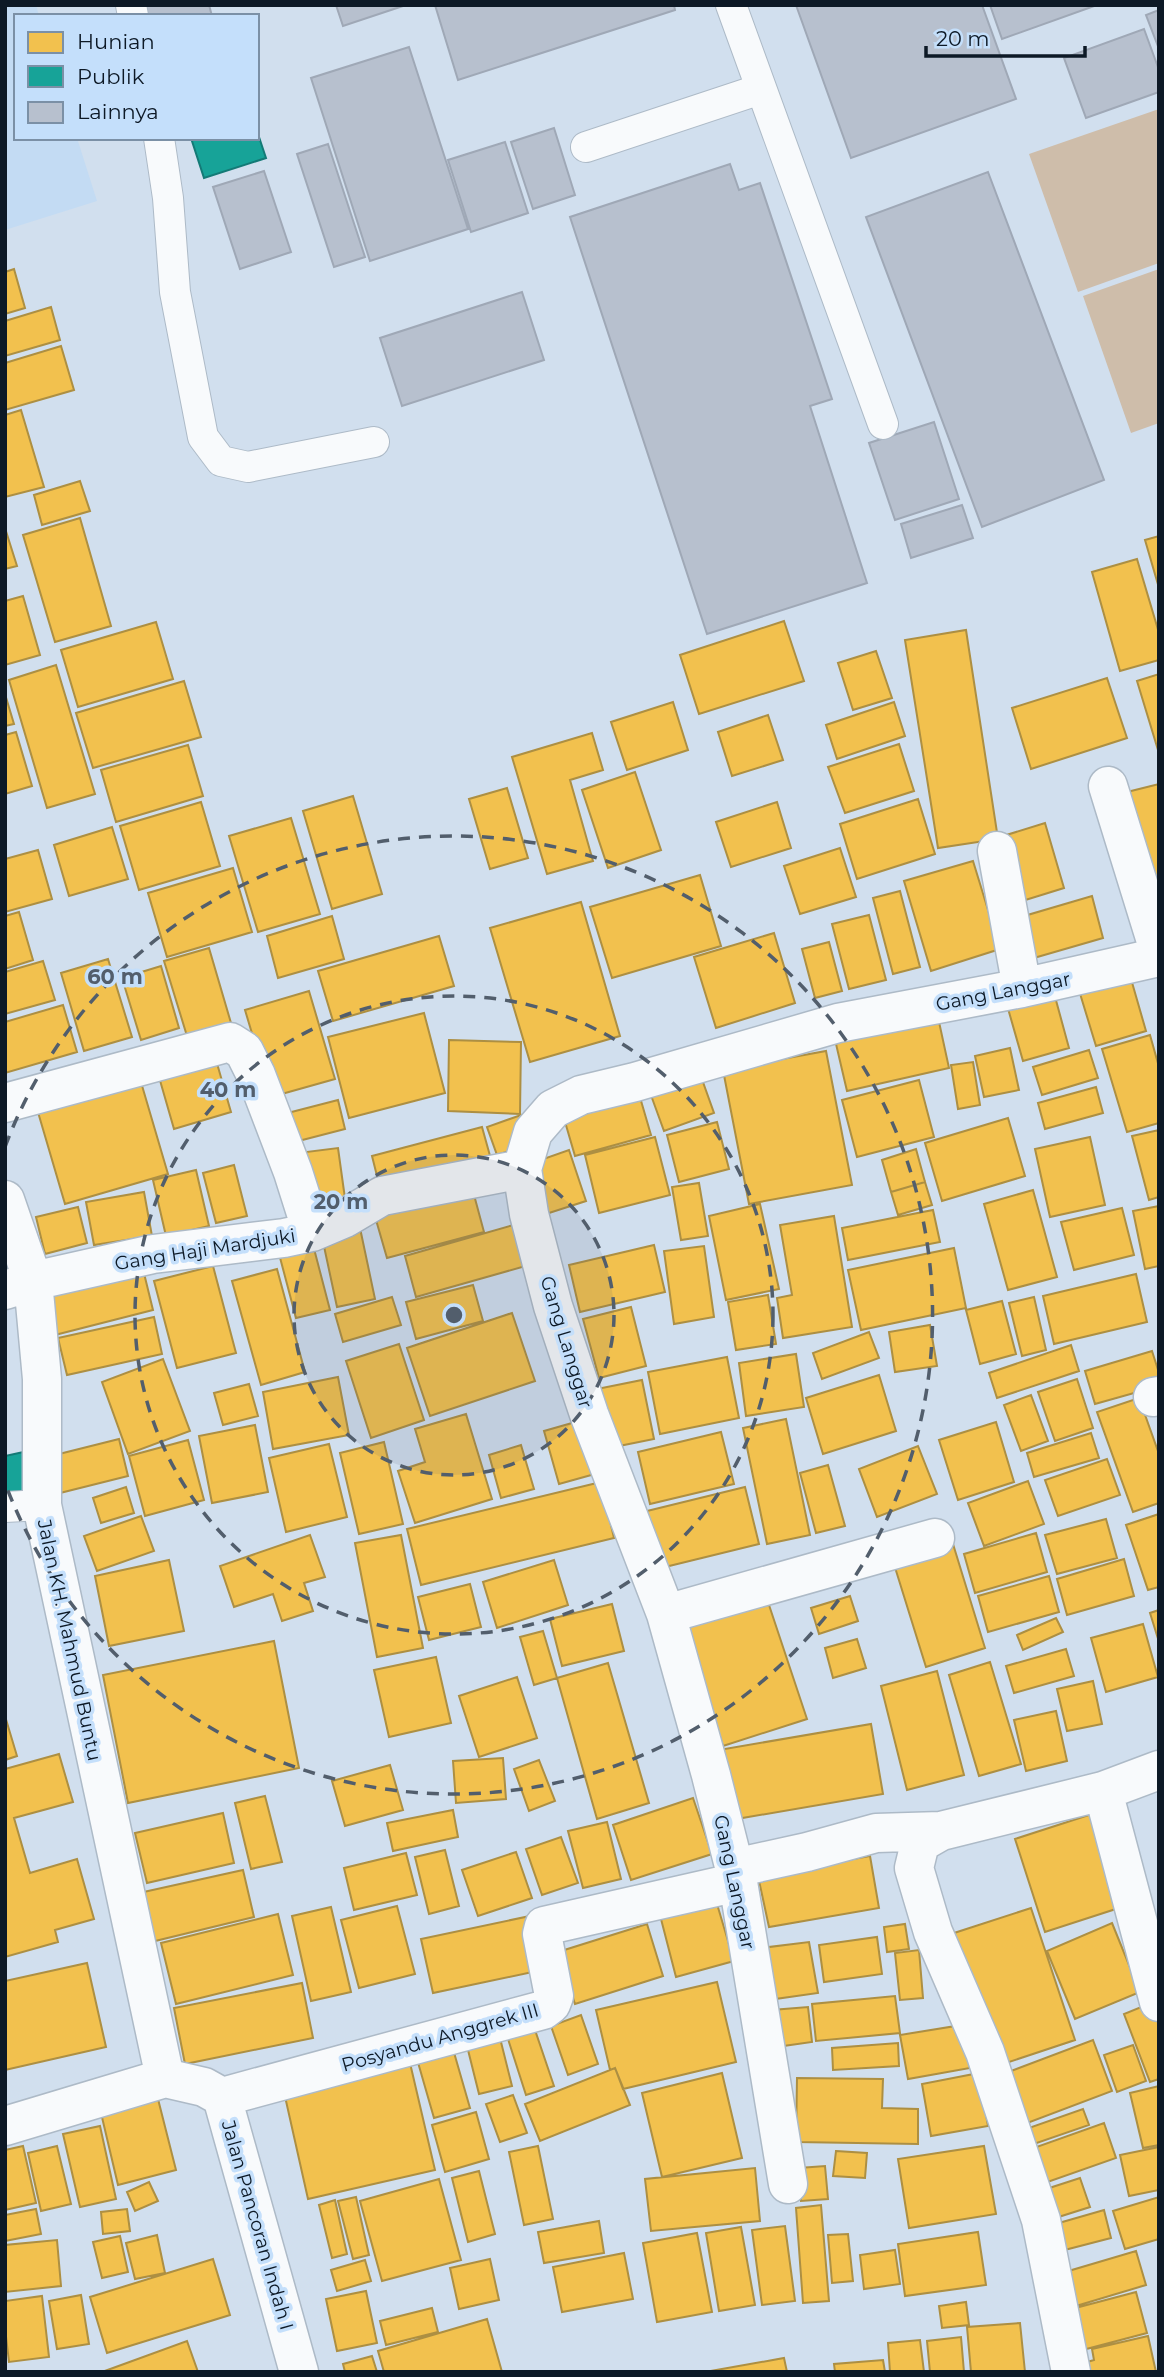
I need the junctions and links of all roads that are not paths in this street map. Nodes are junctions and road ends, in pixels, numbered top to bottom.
1 (731, 5) edge
2 (761, 89) junction
3 (159, 140) edge
4 (586, 147) dead end
5 (883, 424) dead end
6 (374, 442) dead end
7 (1108, 786) dead end
8 (997, 851) dead end
9 (1159, 951) edge
10 (1159, 957) edge
11 (1022, 989) junction
12 (5, 1102) edge
13 (522, 1169) junction
14 (5, 1200) edge
15 (312, 1232) junction
16 (19, 1285) edge
17 (24, 1506) edge
18 (935, 1538) dead end
19 (666, 1614) junction
20 (1159, 1770) edge
21 (1102, 1791) junction
22 (941, 1831) junction
23 (736, 1875) junction
24 (1159, 2002) edge
25 (165, 2078) junction
26 (222, 2097) junction
27 (5, 2126) edge
28 (788, 2184) dead end
29 (299, 2372) edge
30 (1071, 2372) edge

1 - 2 lane
2 - 4 lane
2 - 5 lane
3 - 6 lane
7 - 9 street
8 - 11 street
10 - 11 street, Gang Langgar
11 - 13 street, Gang Langgar
12 - 15 street
13 - 15 street, Gang Haji Mardjuki
13 - 19 street, Gang Langgar
14 - 16 street, Jalan KH. Mahmud Buntu
15 - 16 street, Gang Haji Mardjuki
16 - 17 street, Jalan KH. Mahmud Buntu
17 - 25 street, Jalan KH. Mahmud Buntu
18 - 19 street
19 - 23 street, Gang Langgar
20 - 21 street
21 - 22 street
21 - 24 street
22 - 23 street
22 - 30 street
23 - 26 street, Posyandu Anggrek III
23 - 28 street, Gang Langgar
25 - 26 street, Jalan Pancoran Indah I
25 - 27 street
26 - 29 street, Jalan Pancoran Indah I

